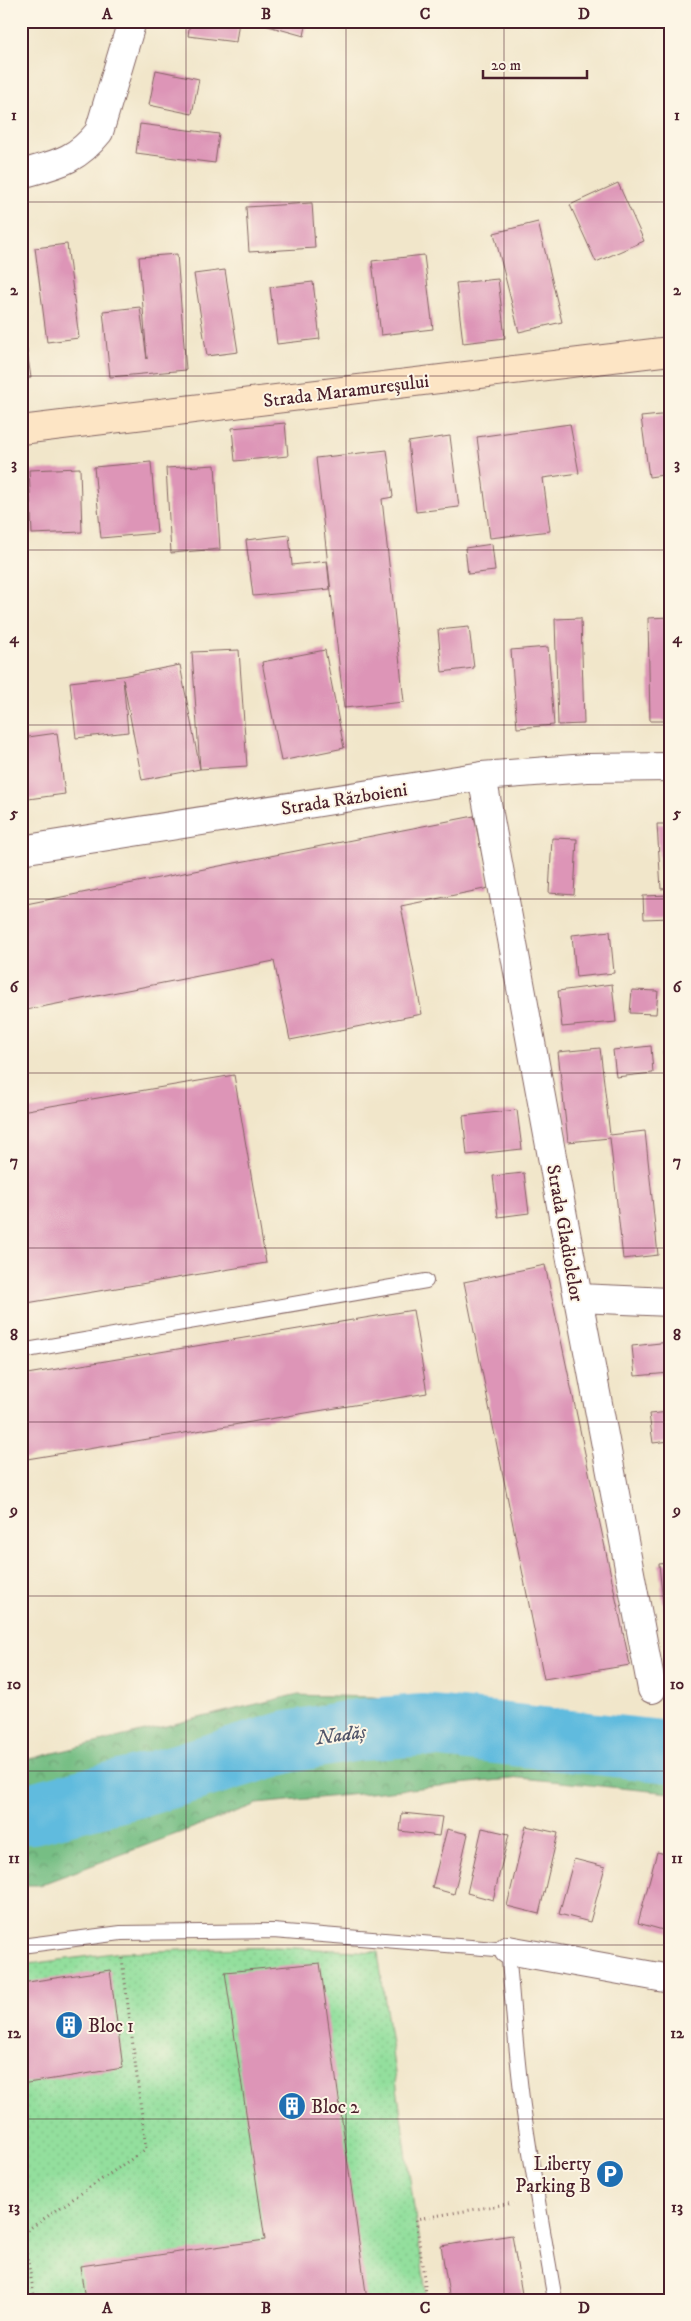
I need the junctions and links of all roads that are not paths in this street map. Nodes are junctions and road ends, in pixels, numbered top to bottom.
1 (132, 21) edge
2 (21, 174) edge
3 (670, 351) edge
4 (21, 430) edge
5 (670, 768) edge
6 (482, 776) junction
7 (21, 850) edge
8 (426, 1281) dead end
9 (578, 1298) junction
10 (670, 1302) edge
11 (21, 1351) edge
12 (652, 1689) dead end
13 (21, 1946) edge
14 (508, 1950) junction
15 (670, 1979) edge
16 (555, 2300) edge

1 - 2 street
3 - 4 main road, Strada Maramureșului
5 - 6 street, Strada Războieni
6 - 7 street, Strada Războieni
6 - 9 street, Strada Gladiolelor
8 - 11 lane
9 - 10 street
9 - 12 street, Strada Gladiolelor
13 - 14 lane
14 - 15 street
14 - 16 lane

